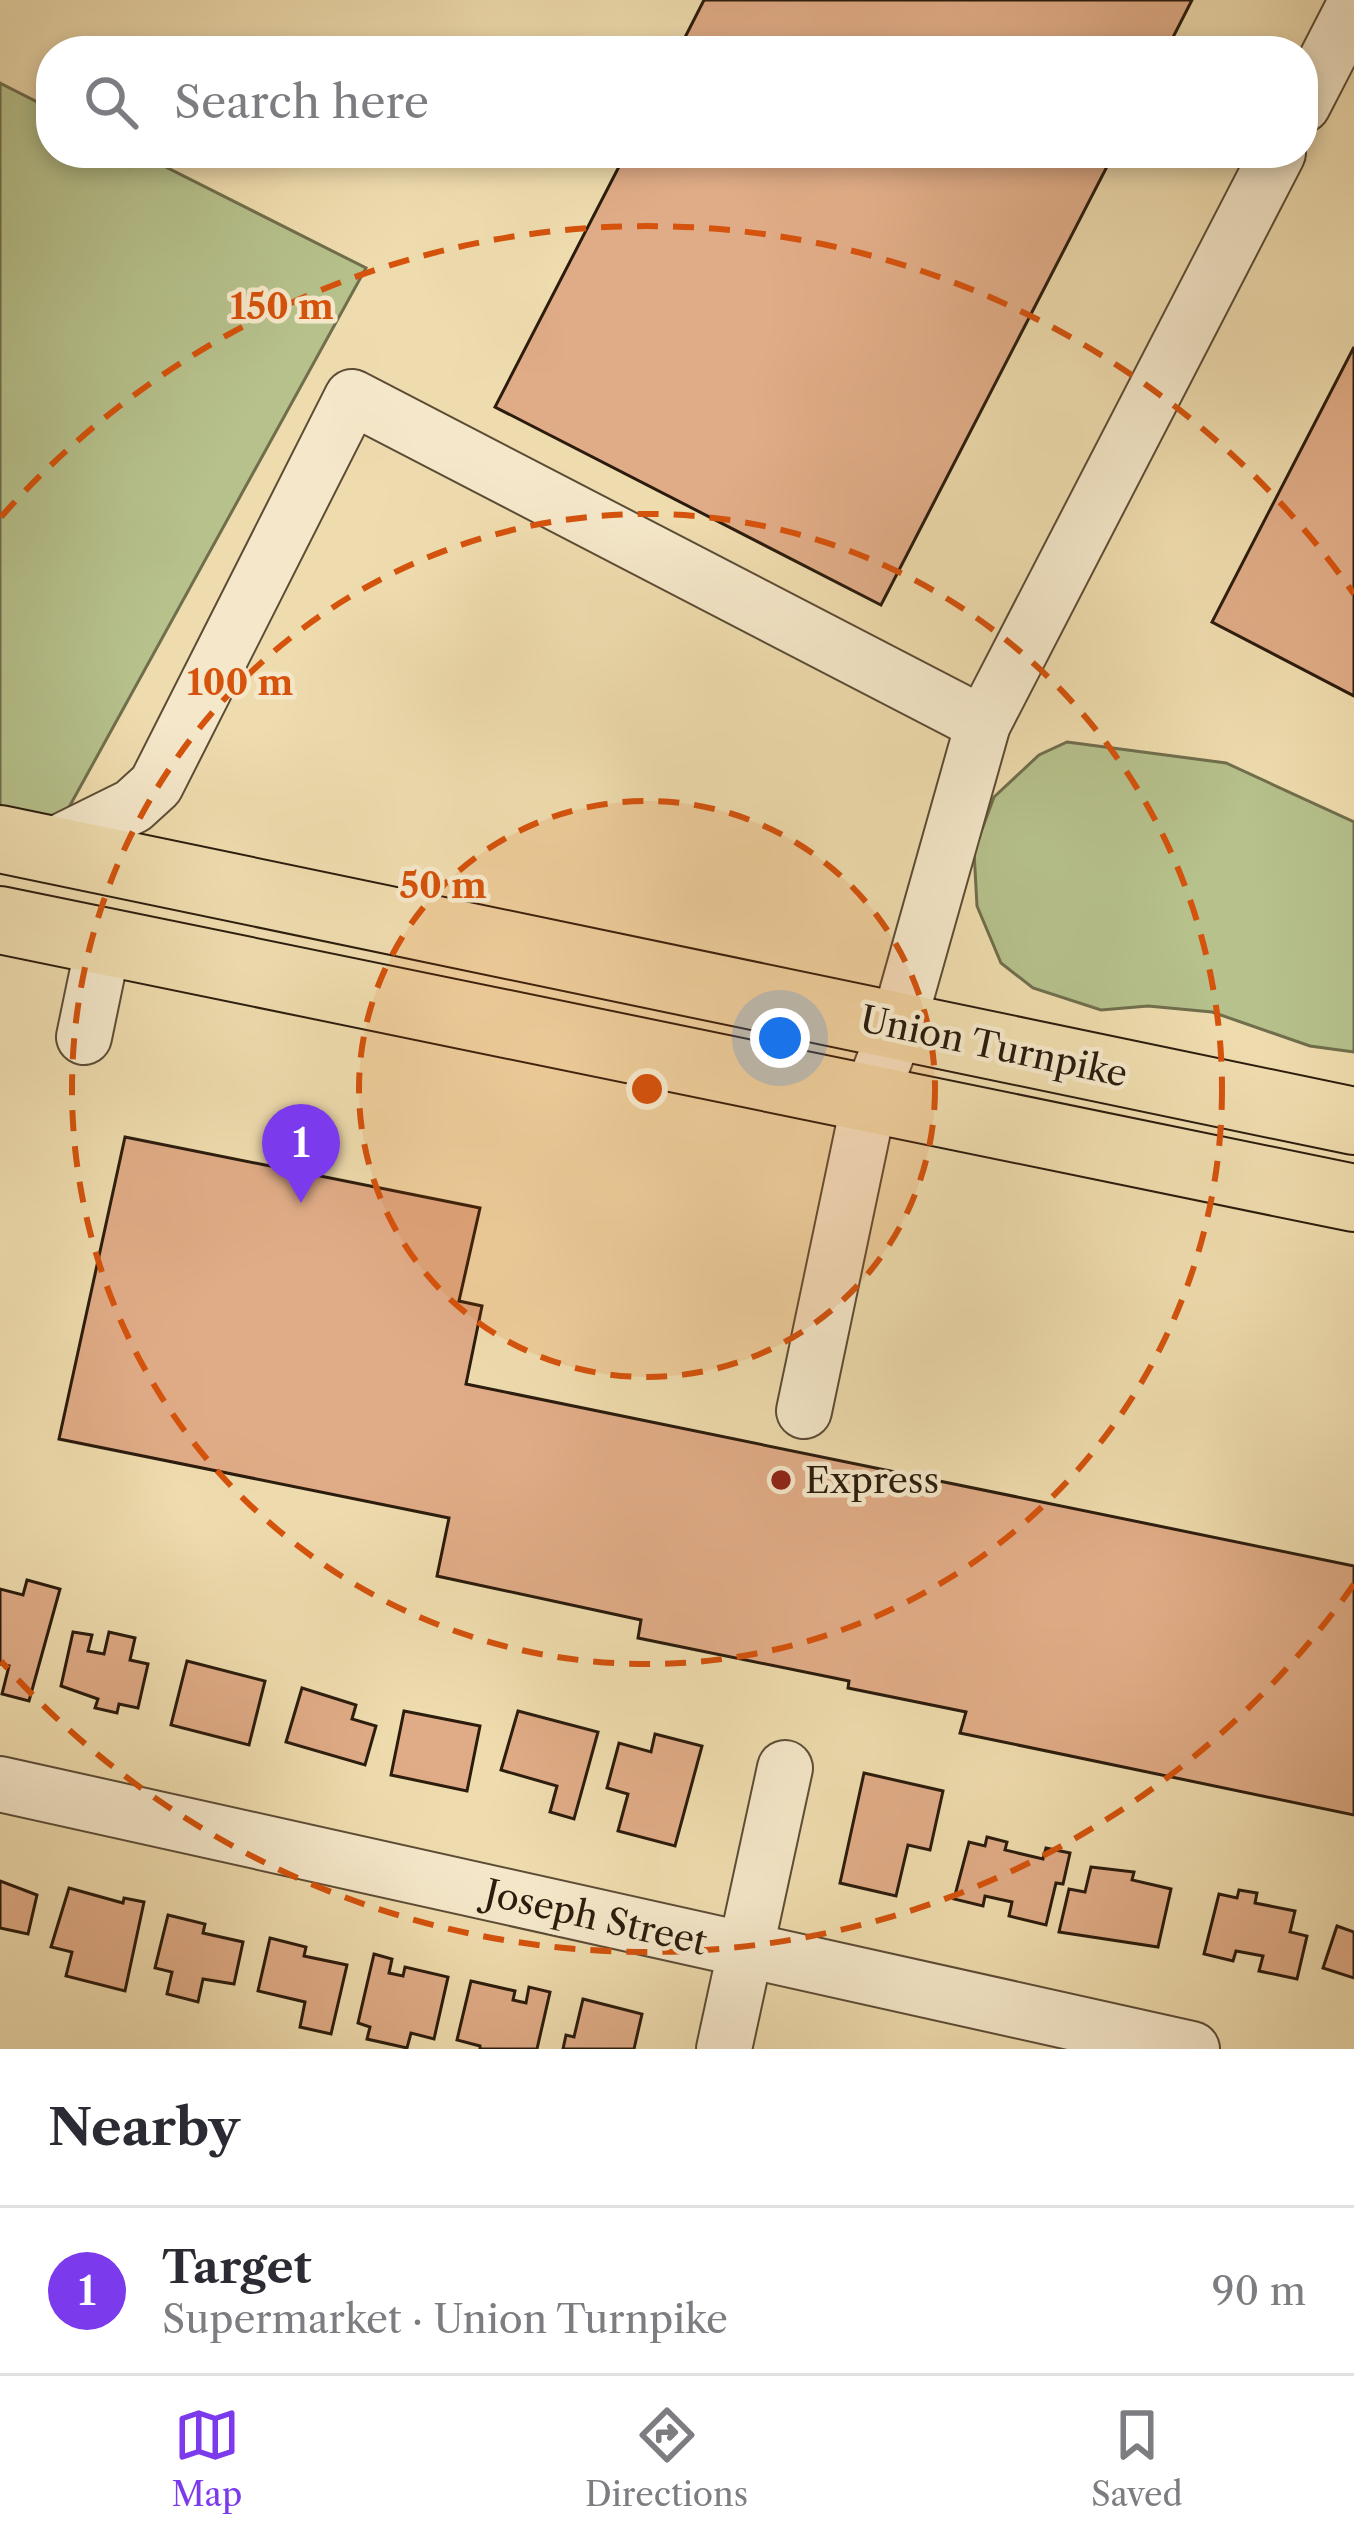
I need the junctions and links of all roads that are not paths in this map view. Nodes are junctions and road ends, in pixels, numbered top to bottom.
1 (1354, 6) edge
2 (1318, 76) edge
3 (1270, 168) edge
4 (983, 724) junction
5 (23, 844) edge
6 (0, 920) edge
7 (104, 941) junction
8 (898, 1025) junction
9 (84, 1036) dead end
10 (870, 1097) junction
11 (1354, 1120) edge
12 (1354, 1198) edge
13 (804, 1411) dead end
14 (785, 1768) dead end
15 (0, 1784) edge
16 (746, 1951) junction
17 (724, 2049) edge
18 (1192, 2049) edge

1 - 2 street
3 - 4 street
4 - 5 street
4 - 8 street
5 - 8 main road, Union Turnpike
6 - 7 main road, Union Turnpike
7 - 9 street
7 - 10 main road, Union Turnpike
8 - 10 street
8 - 11 main road, Union Turnpike
10 - 12 main road, Union Turnpike
10 - 13 street
14 - 16 street
15 - 16 street, Joseph Street
16 - 17 street
16 - 18 street, Joseph Street

